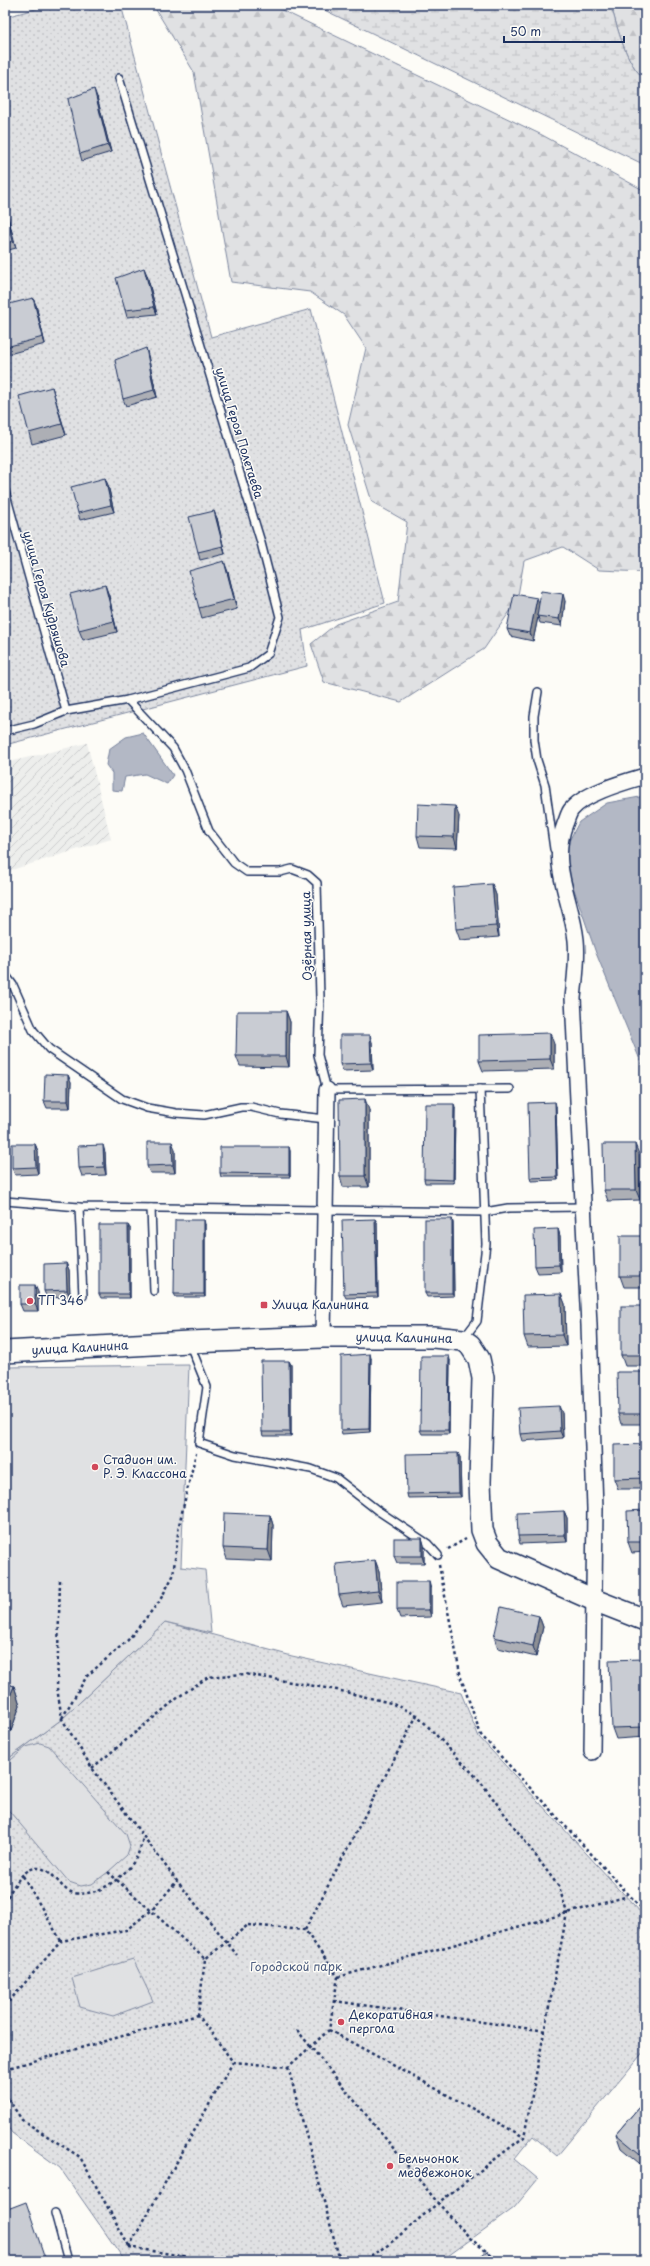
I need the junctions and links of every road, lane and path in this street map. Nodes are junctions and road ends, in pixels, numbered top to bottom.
1 (119, 78) dead end
2 (5, 492) edge
3 (538, 692) dead end
4 (128, 700) junction
5 (66, 711) junction
6 (5, 731) edge
7 (645, 776) edge
8 (559, 866) junction
9 (5, 974) edge
10 (480, 1089) junction
11 (510, 1089) dead end
12 (327, 1090) junction
13 (326, 1119) junction
14 (5, 1201) edge
15 (79, 1207) junction
16 (582, 1207) junction
17 (152, 1208) junction
18 (324, 1211) junction
19 (486, 1212) junction
20 (154, 1290) dead end
21 (83, 1296) dead end
22 (323, 1337) junction
23 (463, 1340) junction
24 (189, 1342) junction
25 (5, 1352) edge
26 (199, 1443) junction
27 (482, 1530) junction
28 (438, 1555) junction
29 (60, 1580) dead end
30 (594, 1600) junction
31 (645, 1620) edge
32 (418, 1715) junction
33 (62, 1719) junction
34 (592, 1752) dead end
35 (92, 1768) junction
36 (143, 1836) junction
37 (108, 1872) dead end
38 (23, 1876) dead end
39 (116, 1879) junction
40 (177, 1881) junction
41 (627, 1894) junction
42 (5, 1902) edge
43 (152, 1910) junction
44 (567, 1912) junction
45 (645, 1912) edge
46 (305, 1930) junction
47 (61, 1941) junction
48 (228, 1942) junction
49 (237, 1955) dead end
50 (205, 1959) junction
51 (338, 1977) junction
52 (334, 2001) junction
53 (5, 2006) edge
54 (198, 2015) junction
55 (297, 2030) dead end
56 (329, 2030) junction
57 (546, 2031) junction
58 (310, 2047) junction
59 (233, 2062) junction
60 (288, 2067) junction
61 (5, 2069) edge
62 (5, 2094) edge
63 (524, 2137) junction
64 (438, 2203) junction
65 (55, 2213) dead end
66 (129, 2247) junction
67 (491, 2255) junction
68 (68, 2261) edge
69 (211, 2261) edge
70 (340, 2261) edge
71 (362, 2261) edge
72 (484, 2261) edge
73 (497, 2261) edge

1 - 4 lane, улица Героя Полетаева
2 - 5 lane, улица Героя Кудряшова
3 - 8 lane
4 - 5 lane
4 - 12 lane, Озёрная улица
5 - 6 lane
7 - 8 street
8 - 16 street
9 - 13 lane
10 - 11 lane
10 - 12 lane
10 - 19 lane
12 - 13 street
13 - 18 street
14 - 15 lane
15 - 17 lane
15 - 21 lane
16 - 19 lane
16 - 30 street
17 - 18 lane
17 - 20 lane
18 - 19 lane
18 - 22 street
19 - 23 lane
22 - 23 street, улица Калинина
22 - 24 street, улица Калинина
23 - 27 street, улица Калинина
24 - 25 street, улица Калинина
24 - 26 lane
26 - 28 lane
26 - 33 path
27 - 28 path
27 - 30 street, улица Калинина
28 - 41 path
29 - 33 path
30 - 31 street, улица Калинина
30 - 34 street
32 - 35 path
32 - 44 path
32 - 46 path
33 - 35 path
35 - 36 path
36 - 39 path
36 - 40 path
37 - 39 path
38 - 47 path
39 - 42 path
39 - 43 path
40 - 43 path
40 - 48 path
41 - 44 path
41 - 45 path
43 - 47 path
43 - 50 path
44 - 51 path
44 - 57 path
46 - 48 path
46 - 51 path
47 - 53 path
48 - 49 path
48 - 50 path
50 - 54 path
51 - 52 path
52 - 56 path
52 - 57 path
54 - 59 path
54 - 61 path
55 - 58 path
56 - 58 path
56 - 63 path
57 - 63 path
58 - 60 path
58 - 64 path
59 - 60 path
59 - 66 path
60 - 70 path
62 - 66 path
63 - 64 path
64 - 67 path
64 - 71 path
65 - 68 lane
66 - 69 path
67 - 72 path
67 - 73 path

